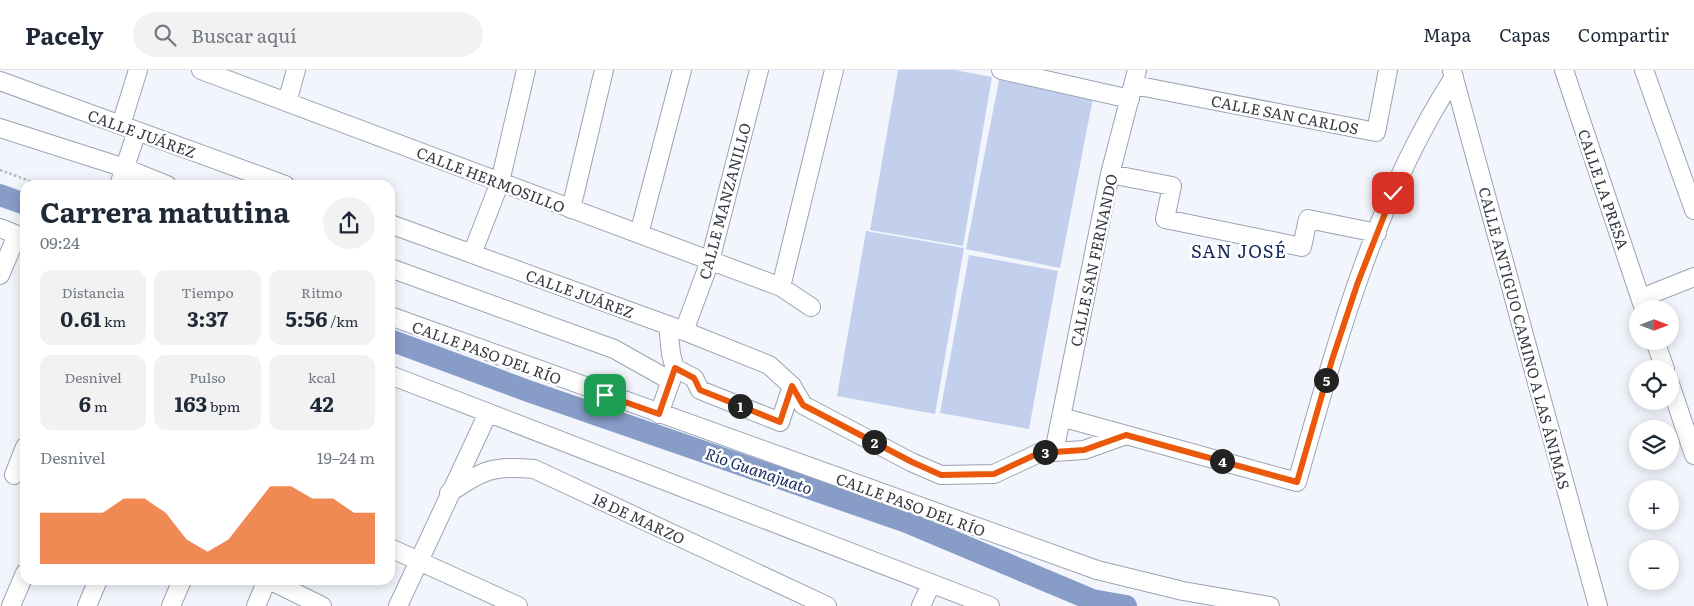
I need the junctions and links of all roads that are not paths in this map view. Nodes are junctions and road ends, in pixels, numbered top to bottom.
1 (138, 70) edge
2 (201, 70) edge
3 (296, 70) edge
4 (526, 70) edge
5 (604, 70) edge
6 (682, 70) edge
7 (758, 70) edge
8 (834, 70) edge
9 (1001, 70) edge
10 (1388, 70) edge
11 (1564, 70) edge
12 (1644, 70) edge
13 (220, 73) edge
14 (1453, 74) edge
15 (0, 81) edge
16 (1133, 85) edge
17 (287, 102) junction
18 (0, 128) edge
19 (129, 128) junction
20 (1110, 174) junction
21 (122, 177) edge
22 (138, 180) edge
23 (271, 180) edge
24 (500, 182) junction
25 (571, 208) junction
26 (1694, 210) edge
27 (395, 226) edge
28 (0, 228) edge
29 (1378, 233) junction
30 (639, 234) junction
31 (20, 237) edge
32 (20, 239) edge
33 (472, 254) junction
34 (710, 261) junction
35 (395, 270) edge
36 (0, 276) edge
37 (1694, 277) edge
38 (781, 287) junction
39 (1642, 300) edge
40 (1651, 300) edge
41 (811, 307) dead end
42 (395, 318) edge
43 (676, 328) junction
44 (673, 375) junction
45 (395, 377) edge
46 (792, 386) junction
47 (1679, 410) edge
48 (488, 413) junction
49 (659, 414) junction
50 (1061, 417) junction
51 (1126, 435) junction
52 (1054, 452) junction
53 (1694, 455) edge
54 (20, 459) edge
55 (13, 475) edge
56 (449, 494) junction
57 (395, 550) edge
58 (418, 560) junction
59 (931, 584) junction
60 (20, 585) edge
61 (96, 585) edge
62 (180, 585) edge
63 (266, 585) edge
64 (278, 585) edge
65 (11, 606) edge
66 (87, 606) edge
67 (171, 606) edge
68 (256, 606) edge
69 (322, 606) edge
70 (398, 606) edge
71 (518, 606) edge
72 (827, 606) edge
73 (922, 606) edge
74 (990, 606) edge
75 (1270, 606) edge
76 (1598, 606) edge

1 - 19 street
2 - 13 street, CALLE HERMOSILLO
3 - 17 street
4 - 24 street
5 - 25 street
6 - 30 street
7 - 34 street, CALLE MANZANILLO
8 - 38 street
9 - 16 street
10 - 16 street, CALLE SAN CARLOS
11 - 39 street, CALLE LA PRESA
12 - 26 street
13 - 17 street, CALLE HERMOSILLO
14 - 29 street
14 - 76 street, CALLE ANTIGUO CAMINO A LAS ÁNIMAS
15 - 19 street, CALLE JUÁREZ
16 - 20 street, CALLE SAN FERNANDO
17 - 24 street, CALLE HERMOSILLO
18 - 21 street
19 - 21 street
19 - 23 street, CALLE JUÁREZ
20 - 29 street
20 - 50 street, CALLE SAN FERNANDO
21 - 22 street
24 - 25 street, CALLE HERMOSILLO
24 - 33 street
25 - 30 street, CALLE HERMOSILLO
27 - 33 street, CALLE JUÁREZ
28 - 31 street
29 - 51 street
30 - 34 street, CALLE HERMOSILLO
32 - 36 street
33 - 43 street, CALLE JUÁREZ
34 - 38 street, CALLE HERMOSILLO
34 - 43 street, CALLE MANZANILLO
35 - 44 street
37 - 40 street
38 - 41 street, CALLE HERMOSILLO
42 - 49 street, CALLE PASO DEL RÍO
43 - 44 street
43 - 46 street, CALLE JUÁREZ
44 - 46 street
44 - 49 street
45 - 48 street
46 - 52 street
47 - 53 street
48 - 56 street
48 - 59 street
49 - 75 street, CALLE PASO DEL RÍO
50 - 51 street
50 - 52 street, CALLE SAN FERNANDO
51 - 52 street
54 - 55 street
56 - 58 street
56 - 72 street, 18 DE MARZO
57 - 58 street
58 - 70 street
58 - 71 street
59 - 73 street
59 - 74 street
60 - 65 street
61 - 66 street
62 - 67 street
63 - 68 street
64 - 69 street

